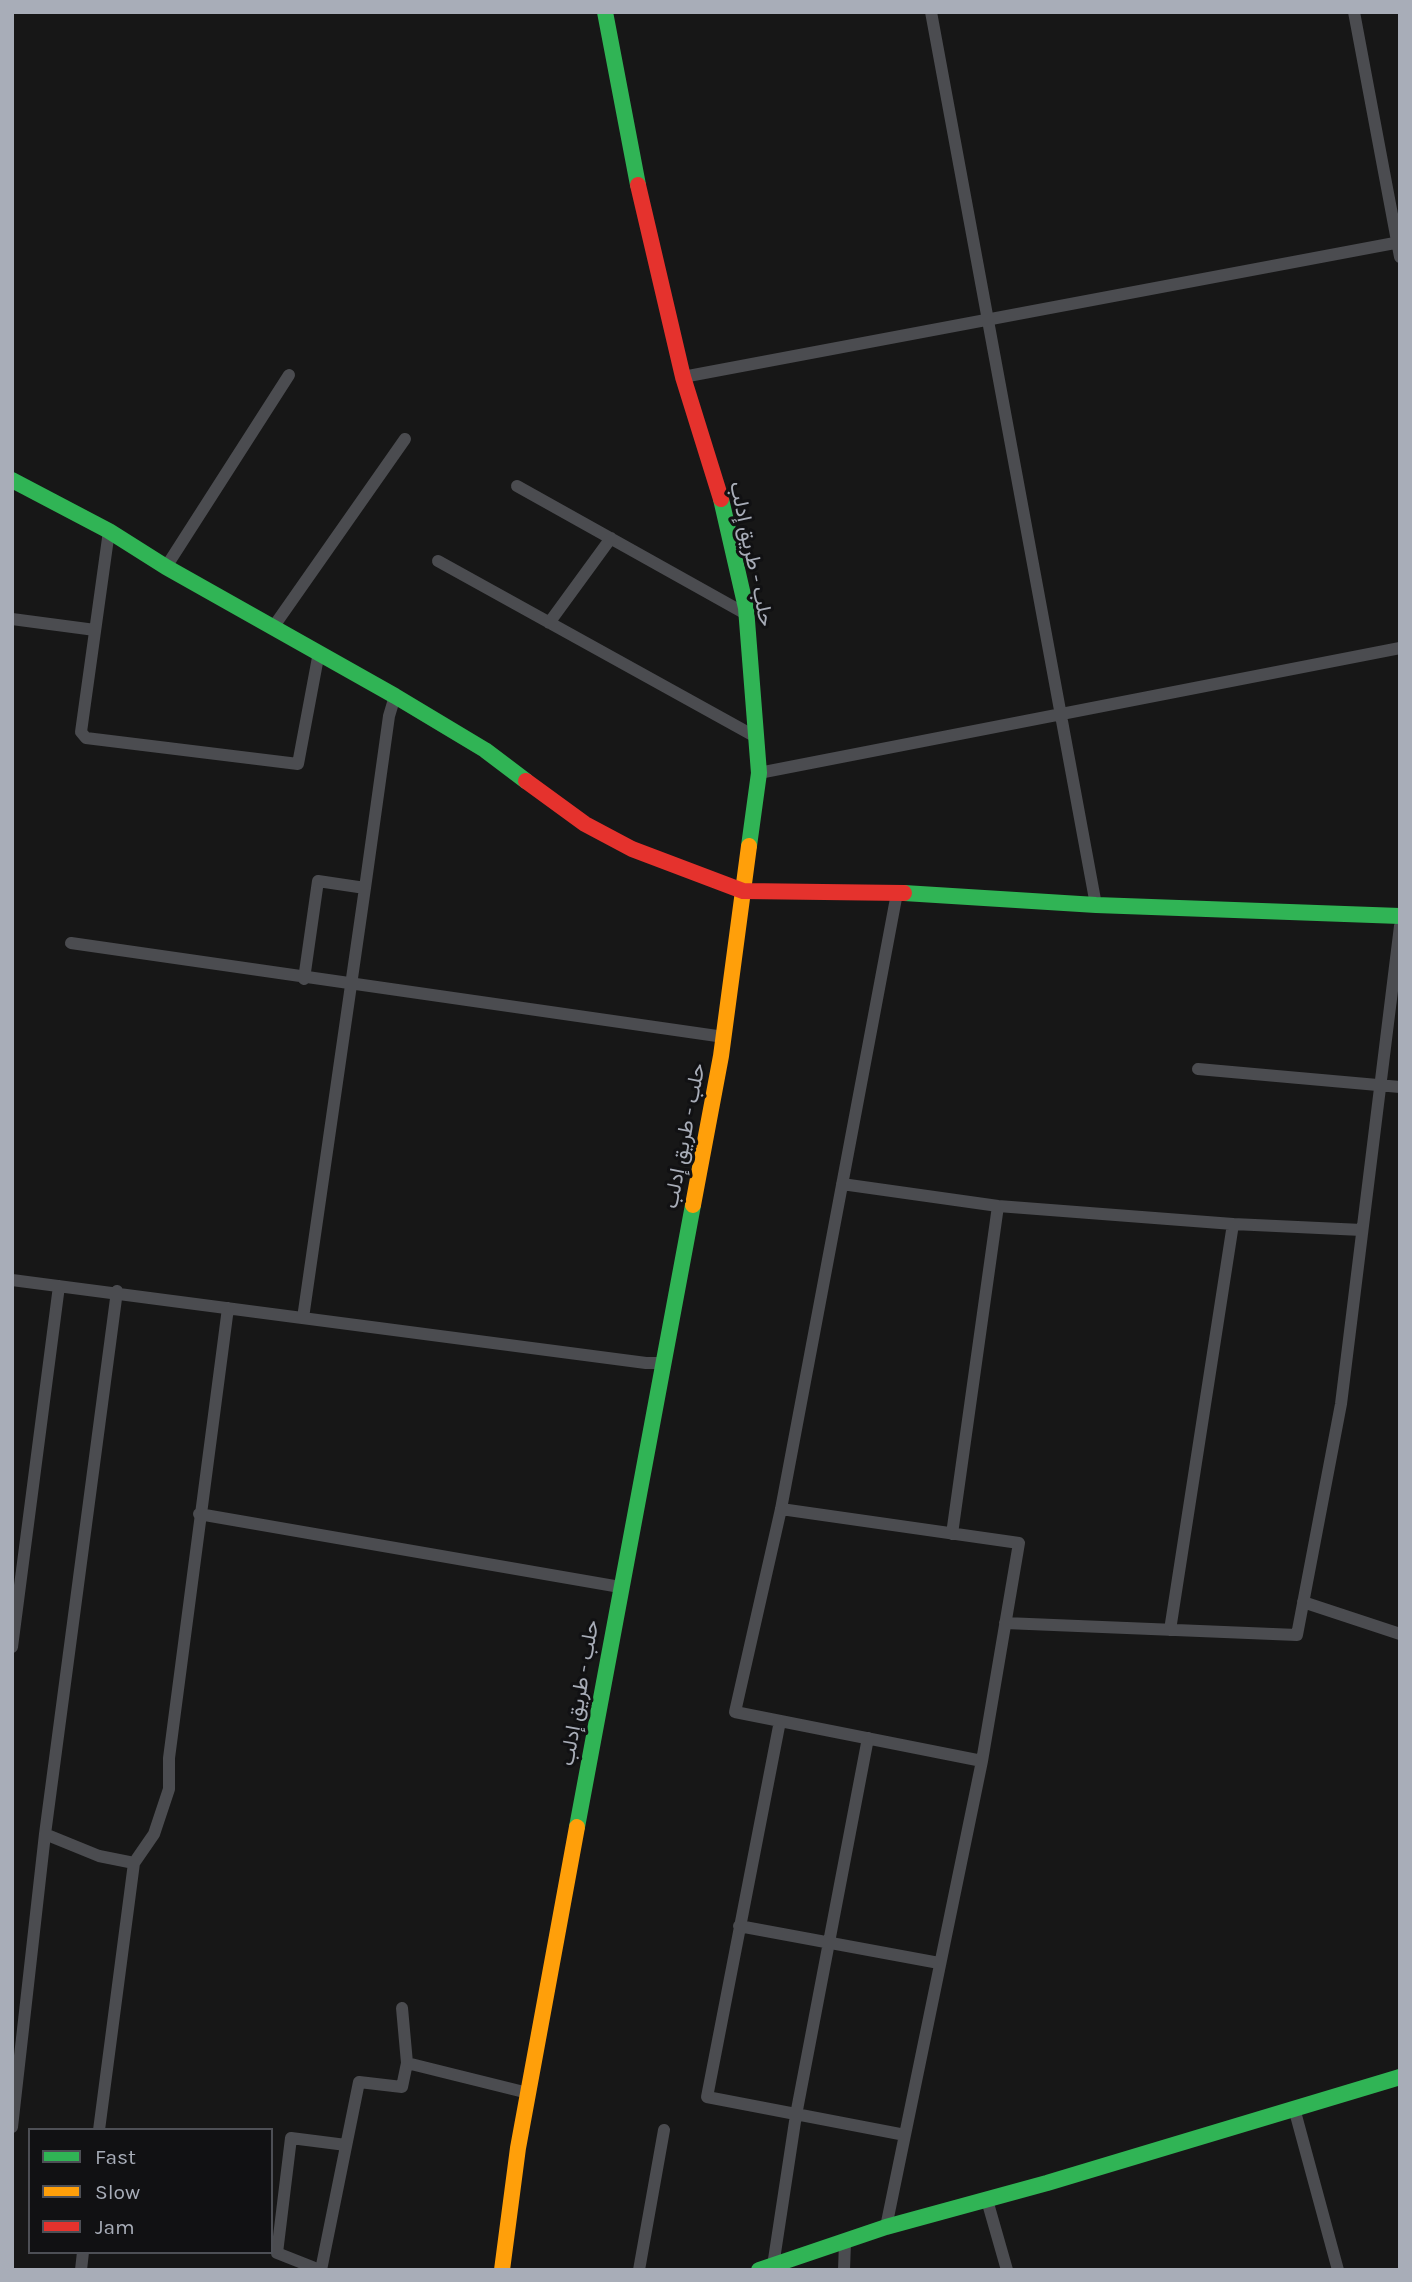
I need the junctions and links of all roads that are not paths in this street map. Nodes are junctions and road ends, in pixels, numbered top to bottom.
1 (605, 12) edge
2 (931, 12) edge
3 (1354, 12) edge
4 (1399, 243) edge
5 (1400, 257) edge
6 (990, 320) junction
7 (289, 375) dead end
8 (683, 377) junction
9 (405, 439) dead end
10 (12, 480) edge
11 (517, 486) dead end
12 (109, 531) junction
13 (611, 538) junction
14 (438, 561) dead end
15 (166, 567) junction
16 (746, 614) junction
17 (12, 619) edge
18 (548, 623) junction
19 (274, 626) junction
20 (95, 630) junction
21 (1400, 648) edge
22 (318, 652) junction
23 (395, 696) junction
24 (1061, 713) junction
25 (756, 737) junction
26 (758, 773) junction
27 (365, 888) junction
28 (743, 891) junction
29 (897, 893) junction
30 (1096, 905) junction
31 (1400, 916) edge
32 (1400, 926) edge
33 (71, 943) dead end
34 (304, 979) junction
35 (351, 986) junction
36 (724, 1037) junction
37 (1198, 1069) dead end
38 (1380, 1086) junction
39 (1400, 1087) edge
40 (842, 1184) junction
41 (998, 1206) junction
42 (1233, 1224) junction
43 (1362, 1230) junction
44 (12, 1280) edge
45 (59, 1286) junction
46 (117, 1292) junction
47 (228, 1308) junction
48 (303, 1318) junction
49 (662, 1363) junction
50 (781, 1509) junction
51 (199, 1514) junction
52 (951, 1534) junction
53 (620, 1587) junction
54 (1303, 1602) junction
55 (1005, 1623) junction
56 (1170, 1630) junction
57 (1400, 1634) edge
58 (12, 1647) edge
59 (780, 1721) junction
60 (868, 1738) junction
61 (982, 1761) junction
62 (45, 1834) junction
63 (134, 1863) junction
64 (739, 1926) junction
65 (827, 1942) junction
66 (939, 1963) junction
67 (402, 2008) dead end
68 (407, 2063) junction
69 (1400, 2077) edge
70 (528, 2093) junction
71 (1294, 2108) junction
72 (796, 2115) junction
73 (12, 2127) edge
74 (99, 2128) edge
75 (664, 2130) dead end
76 (905, 2135) junction
77 (346, 2145) junction
78 (987, 2200) junction
79 (886, 2227) junction
80 (845, 2243) junction
81 (766, 2268) edge
82 (320, 2270) edge
83 (502, 2270) edge
84 (639, 2270) edge
85 (844, 2270) edge
86 (1007, 2270) edge
87 (1338, 2270) edge

1 - 8 main road, حلب - طريق إدلب
2 - 6 street
3 - 4 street
4 - 5 street
4 - 6 street
6 - 8 street
6 - 24 street
7 - 15 street
8 - 16 main road, حلب - طريق إدلب
9 - 19 street
10 - 12 main road
11 - 13 street
12 - 15 main road
12 - 20 street
13 - 16 street
13 - 18 street
14 - 18 street
15 - 19 main road
16 - 25 main road, حلب - طريق إدلب
17 - 20 street
18 - 25 street
19 - 22 main road
20 - 22 street
21 - 24 street
22 - 23 main road
23 - 27 street
23 - 28 main road
24 - 26 street
24 - 30 street
25 - 26 main road, حلب - طريق إدلب
26 - 28 main road, حلب - طريق إدلب
27 - 34 street
27 - 35 street
28 - 29 main road
28 - 36 main road, حلب - طريق إدلب
29 - 30 main road
29 - 40 street
30 - 31 main road
32 - 38 street
33 - 34 street
34 - 35 street
35 - 36 street
35 - 48 street
36 - 49 main road, حلب - طريق إدلب
37 - 38 street
38 - 39 street
38 - 43 street
40 - 41 street
40 - 50 street
41 - 42 street
41 - 52 street
42 - 43 street
42 - 56 street
43 - 54 street
44 - 45 street
45 - 46 street
45 - 58 street
46 - 47 street
46 - 62 street
47 - 48 street
47 - 51 street
48 - 49 street
49 - 53 main road, حلب - طريق إدلب
50 - 52 street
50 - 59 street
51 - 53 street
51 - 63 street
52 - 55 street
53 - 70 main road, حلب - طريق إدلب
54 - 56 street
54 - 57 street
55 - 56 street
55 - 61 street
59 - 60 street
59 - 64 street
60 - 61 street
60 - 65 street
61 - 66 street
62 - 63 street
62 - 73 street
63 - 74 street
64 - 65 street
64 - 72 street
65 - 66 street
65 - 72 street
66 - 76 street
67 - 68 street
68 - 70 street
68 - 77 street
69 - 71 main road
70 - 83 main road, حلب - طريق إدلب
71 - 78 main road
71 - 87 street
72 - 76 street
72 - 81 street
75 - 84 street
76 - 79 street
77 - 82 street
77 - 82 street
78 - 79 main road
78 - 86 street
79 - 80 main road
80 - 81 main road
80 - 85 street

